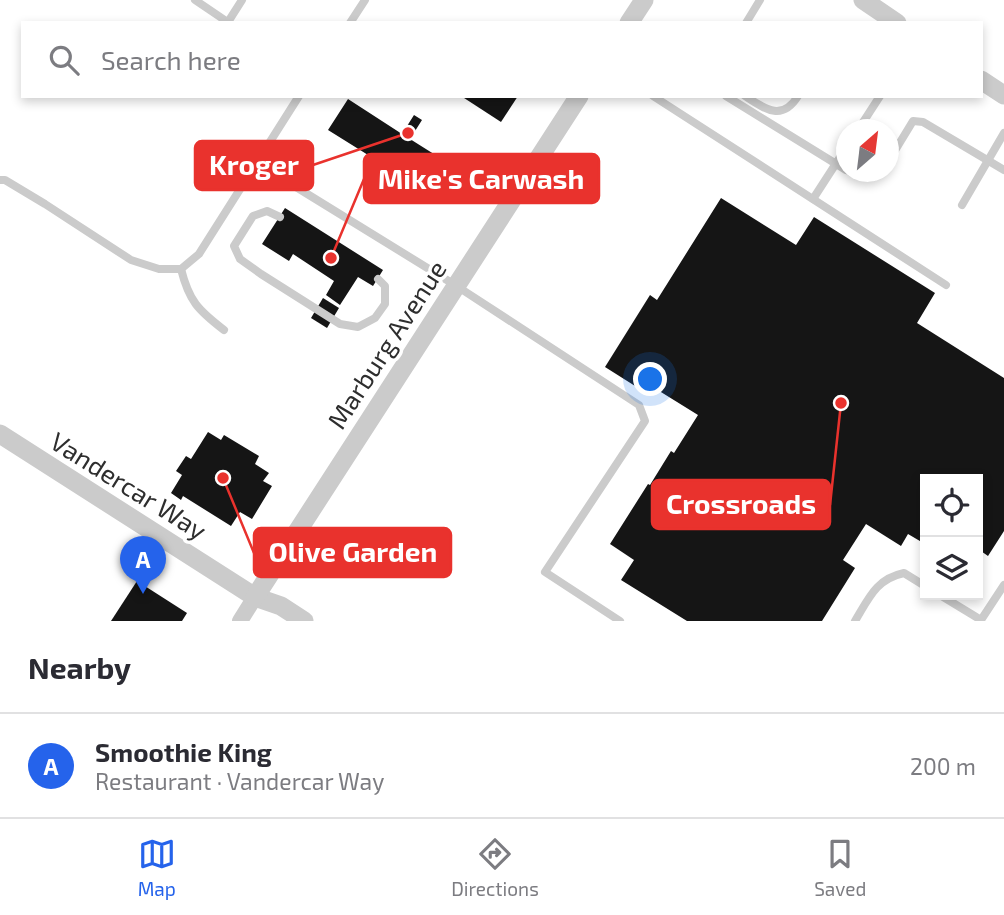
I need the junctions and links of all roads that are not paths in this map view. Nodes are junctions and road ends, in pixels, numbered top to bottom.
1 (195, 0) edge
2 (242, 0) edge
3 (365, 0) edge
4 (644, 0) edge
5 (760, 0) edge
6 (863, 0) edge
7 (227, 21) edge
8 (230, 21) edge
9 (351, 21) edge
10 (630, 21) edge
11 (747, 21) edge
12 (894, 21) edge
13 (983, 81) edge
14 (1004, 95) edge
15 (298, 98) edge
16 (578, 98) edge
17 (656, 98) edge
18 (729, 98) edge
19 (748, 98) edge
20 (796, 98) edge
21 (879, 98) edge
22 (865, 119) edge
23 (1004, 133) edge
24 (899, 144) edge
25 (988, 161) junction
26 (257, 163) junction
27 (836, 164) joint
28 (1004, 170) edge
29 (0, 180) edge
30 (813, 200) junction
31 (962, 205) dead end
32 (279, 217) dead end
33 (181, 269) junction
34 (377, 279) dead end
35 (455, 285) junction
36 (946, 285) dead end
37 (224, 330) dead end
38 (0, 434) edge
39 (920, 583) edge
40 (1004, 585) edge
41 (255, 597) junction
42 (948, 600) edge
43 (240, 621) edge
44 (304, 621) edge
45 (620, 621) edge
46 (855, 621) edge

1 - 7 lane
2 - 8 lane
3 - 9 lane
4 - 10 street
5 - 11 lane
6 - 12 street
13 - 14 street
15 - 26 lane
16 - 35 street, Marburg Avenue
17 - 30 lane
18 - 27 lane
19 - 20 lane
21 - 22 lane
23 - 25 lane
24 - 25 lane
25 - 28 lane
25 - 31 lane
26 - 33 lane
26 - 35 lane
27 - 30 lane
29 - 33 lane
30 - 36 lane
32 - 34 lane
33 - 37 lane
35 - 41 street, Marburg Avenue
35 - 45 lane
38 - 41 street, Vandercar Way
39 - 46 lane
40 - 42 lane
41 - 43 street, Marburg Avenue
41 - 44 street, Vandercar Way

